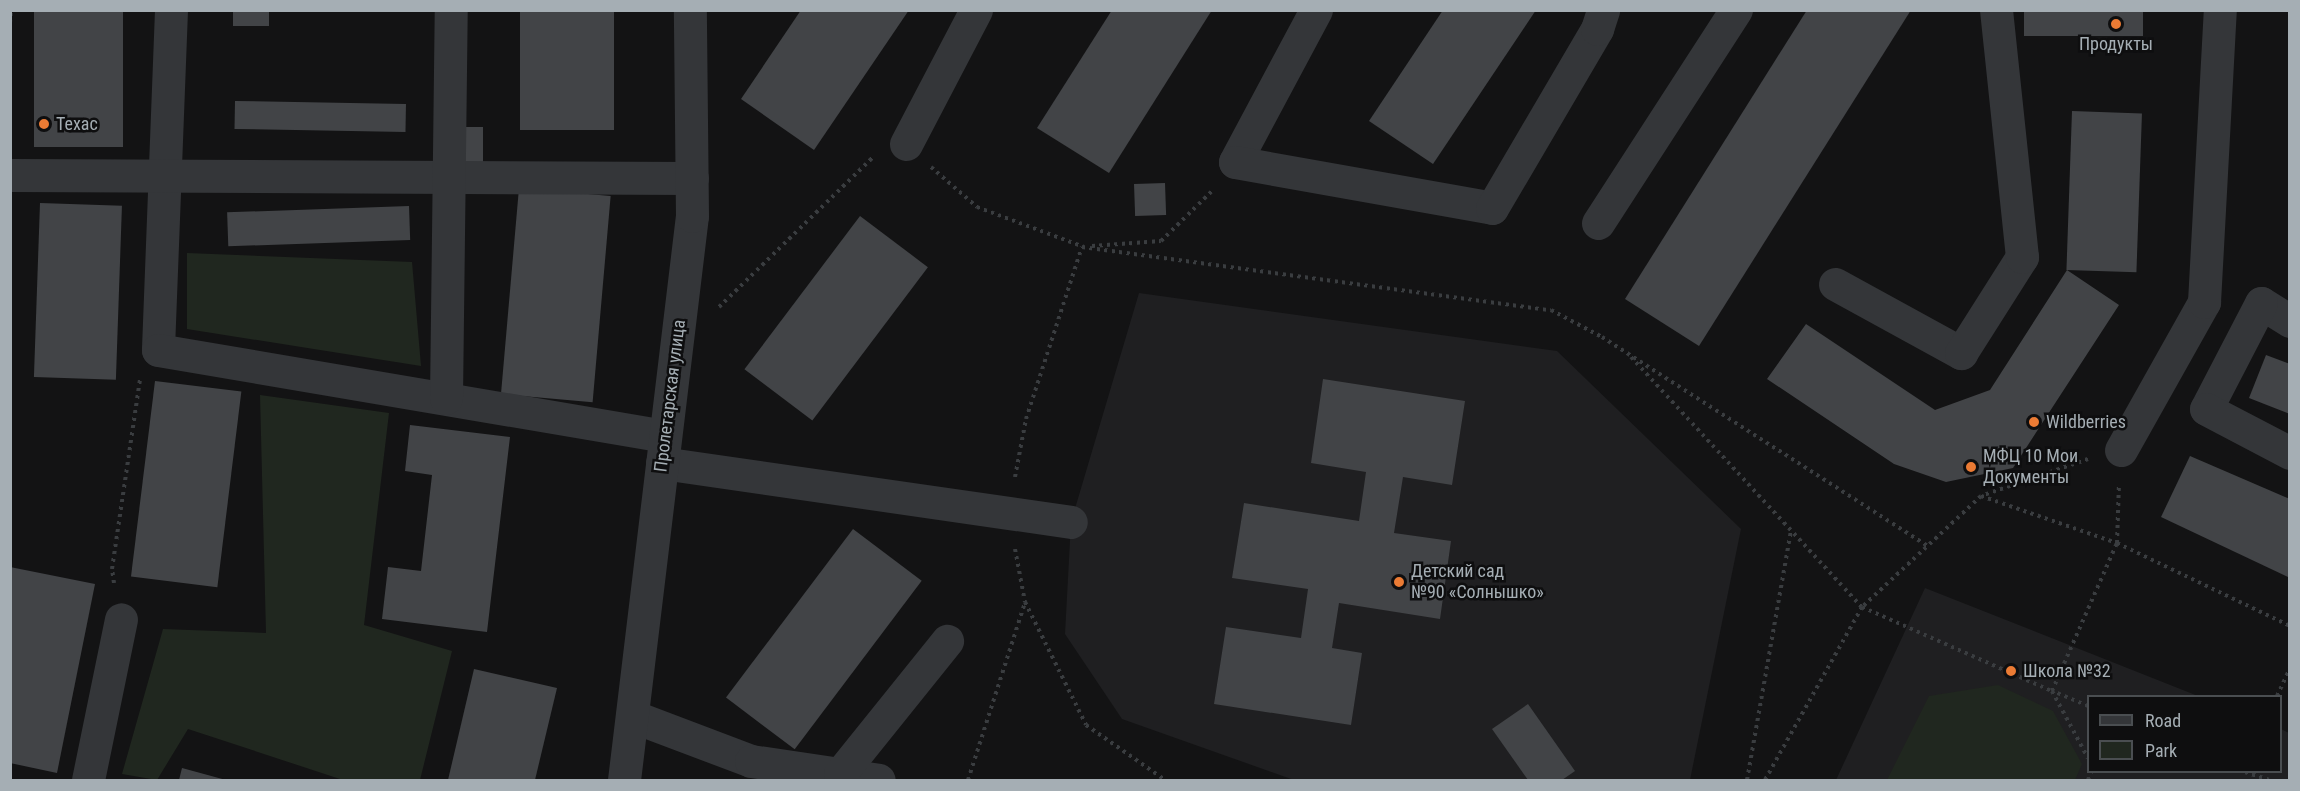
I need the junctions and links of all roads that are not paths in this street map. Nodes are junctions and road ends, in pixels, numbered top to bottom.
1 (171, 10) edge
2 (451, 10) edge
3 (690, 10) edge
4 (976, 10) edge
5 (1316, 10) edge
6 (1603, 10) edge
7 (1736, 10) edge
8 (1996, 10) edge
9 (2220, 10) edge
10 (906, 144) road end
11 (10, 175) edge
12 (164, 175) junction
13 (449, 177) junction
14 (692, 177) junction
15 (1598, 223) dead end
16 (1835, 284) dead end
17 (2289, 321) edge
18 (446, 398) junction
19 (664, 449) junction
20 (2121, 450) road end
21 (2289, 453) edge
22 (1071, 522) dead end
23 (121, 619) road end
24 (947, 641) dead end
25 (632, 716) junction
26 (840, 774) junction
27 (88, 780) edge
28 (624, 780) edge
29 (879, 780) edge

1 - 12 street
2 - 13 street
3 - 14 street, Пролетарская улица
4 - 10 street
5 - 6 street
7 - 15 street
8 - 16 street
9 - 20 street
11 - 12 street
12 - 13 street
12 - 18 street
13 - 14 street
13 - 18 street
14 - 19 street, Пролетарская улица
17 - 21 street
18 - 19 street
19 - 22 street
19 - 25 street, Пролетарская улица
23 - 27 street
24 - 26 street
25 - 26 street
25 - 28 street, Пролетарская улица
26 - 29 street

